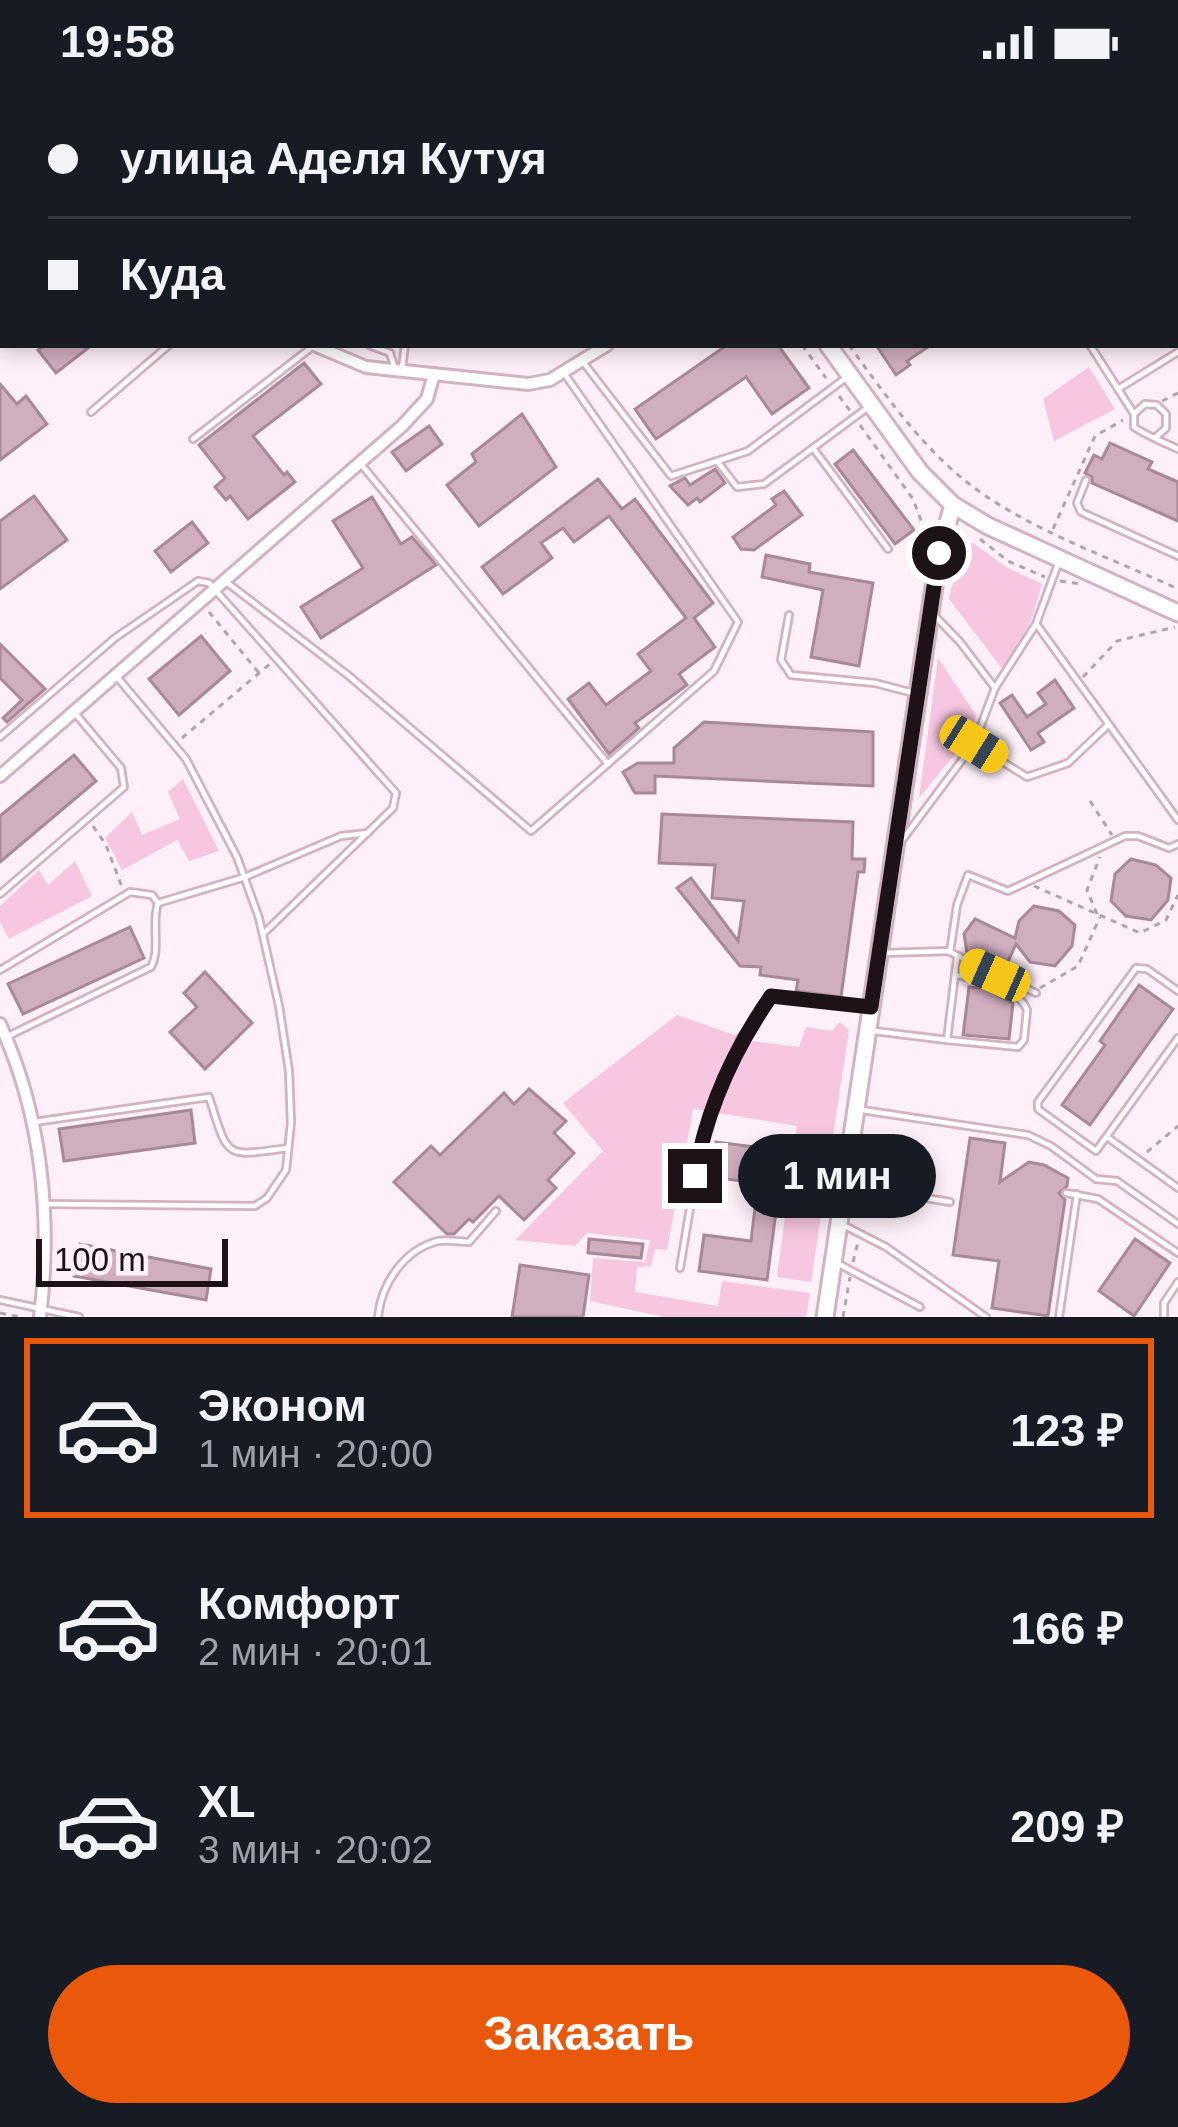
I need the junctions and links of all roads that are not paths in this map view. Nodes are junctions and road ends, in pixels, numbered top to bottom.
1 (166, 348) edge
2 (310, 348) edge
3 (332, 348) edge
4 (377, 348) edge
5 (404, 348) edge
6 (603, 348) edge
7 (830, 348) edge
8 (1092, 348) edge
9 (1178, 352) edge
10 (583, 362) junction
11 (399, 371) junction
12 (564, 373) junction
13 (434, 374) junction
14 (850, 375) junction
15 (1118, 389) junction
16 (872, 404) junction
17 (91, 412) dead end
18 (1134, 414) junction
19 (1155, 438) junction
20 (193, 439) dead end
21 (814, 448) junction
22 (1178, 448) edge
23 (717, 461) junction
24 (360, 463) junction
25 (1086, 480) dead end
26 (953, 505) junction
27 (888, 548) dead end
28 (1178, 556) edge
29 (1060, 560) junction
30 (220, 584) junction
31 (932, 613) junction
32 (1178, 614) edge
33 (789, 615) dead end
34 (1036, 624) junction
35 (116, 675) junction
36 (994, 688) junction
37 (918, 695) junction
38 (74, 712) junction
39 (1108, 725) junction
40 (0, 737) edge
41 (974, 744) junction
42 (608, 764) junction
43 (0, 776) edge
44 (1178, 820) edge
45 (368, 832) junction
46 (1178, 844) edge
47 (893, 854) junction
48 (245, 878) junction
49 (0, 894) edge
50 (158, 903) junction
51 (263, 936) junction
52 (253, 943) dead end
53 (950, 951) junction
54 (880, 954) junction
55 (957, 958) junction
56 (0, 970) edge
57 (955, 975) junction
58 (1178, 991) edge
59 (1034, 993) road end
60 (871, 1007) junction
61 (3, 1030) edge
62 (868, 1030) junction
63 (1178, 1038) edge
64 (947, 1040) junction
65 (206, 1089) dead end
66 (209, 1097) junction
67 (856, 1109) junction
68 (34, 1122) junction
69 (1107, 1137) junction
70 (290, 1148) junction
71 (846, 1185) junction
72 (1178, 1188) edge
73 (1066, 1192) dead end
74 (1077, 1194) junction
75 (950, 1202) dead end
76 (43, 1204) junction
77 (496, 1211) dead end
78 (840, 1223) junction
79 (1178, 1223) edge
80 (1178, 1253) edge
81 (834, 1262) junction
82 (680, 1268) dead end
83 (1178, 1282) edge
84 (0, 1300) edge
85 (920, 1306) dead end
86 (40, 1313) edge
87 (80, 1317) edge
88 (379, 1317) edge
89 (825, 1317) edge
90 (986, 1317) edge
91 (1059, 1317) edge
92 (1164, 1317) edge

1 - 17 lane
2 - 20 lane
3 - 11 street
4 - 11 lane
5 - 11 lane
6 - 10 street
7 - 14 street
8 - 15 lane
9 - 15 lane
10 - 12 street
10 - 23 lane
11 - 13 street
12 - 13 street
12 - 42 lane
13 - 24 street
14 - 16 street
14 - 23 lane
15 - 18 lane
16 - 21 lane
16 - 26 street
18 - 19 lane
18 - 19 lane
19 - 22 lane
21 - 23 lane
21 - 27 lane
24 - 30 street
24 - 42 lane
25 - 28 lane
26 - 29 street
26 - 31 street
29 - 32 street
29 - 34 lane
30 - 35 street
30 - 40 lane
30 - 42 lane
30 - 45 lane
31 - 36 lane
31 - 37 street
33 - 37 lane
34 - 36 lane
34 - 39 lane
35 - 38 street
35 - 48 lane
36 - 41 lane
37 - 47 street
38 - 43 street
38 - 49 lane
39 - 41 lane
39 - 44 lane
41 - 47 lane
45 - 48 lane
45 - 51 lane
46 - 53 lane
47 - 54 street
48 - 50 lane
48 - 51 lane
50 - 56 lane
50 - 61 lane
51 - 52 lane
51 - 70 lane
53 - 54 lane
53 - 55 lane
54 - 60 street
55 - 57 lane
55 - 59 lane
57 - 64 lane
57 - 64 lane
58 - 69 lane
60 - 62 street
60 - 82 lane
61 - 68 street
62 - 64 lane
62 - 67 street
63 - 69 lane
65 - 66 lane
66 - 68 lane
66 - 70 lane
67 - 71 street
67 - 79 lane
68 - 76 street
69 - 72 lane
70 - 76 lane
71 - 75 lane
71 - 78 street
73 - 74 lane
74 - 80 lane
74 - 91 lane
76 - 86 street
77 - 88 lane
78 - 81 street
78 - 90 lane
81 - 85 lane
81 - 89 street
83 - 92 lane
84 - 86 lane
86 - 87 lane

